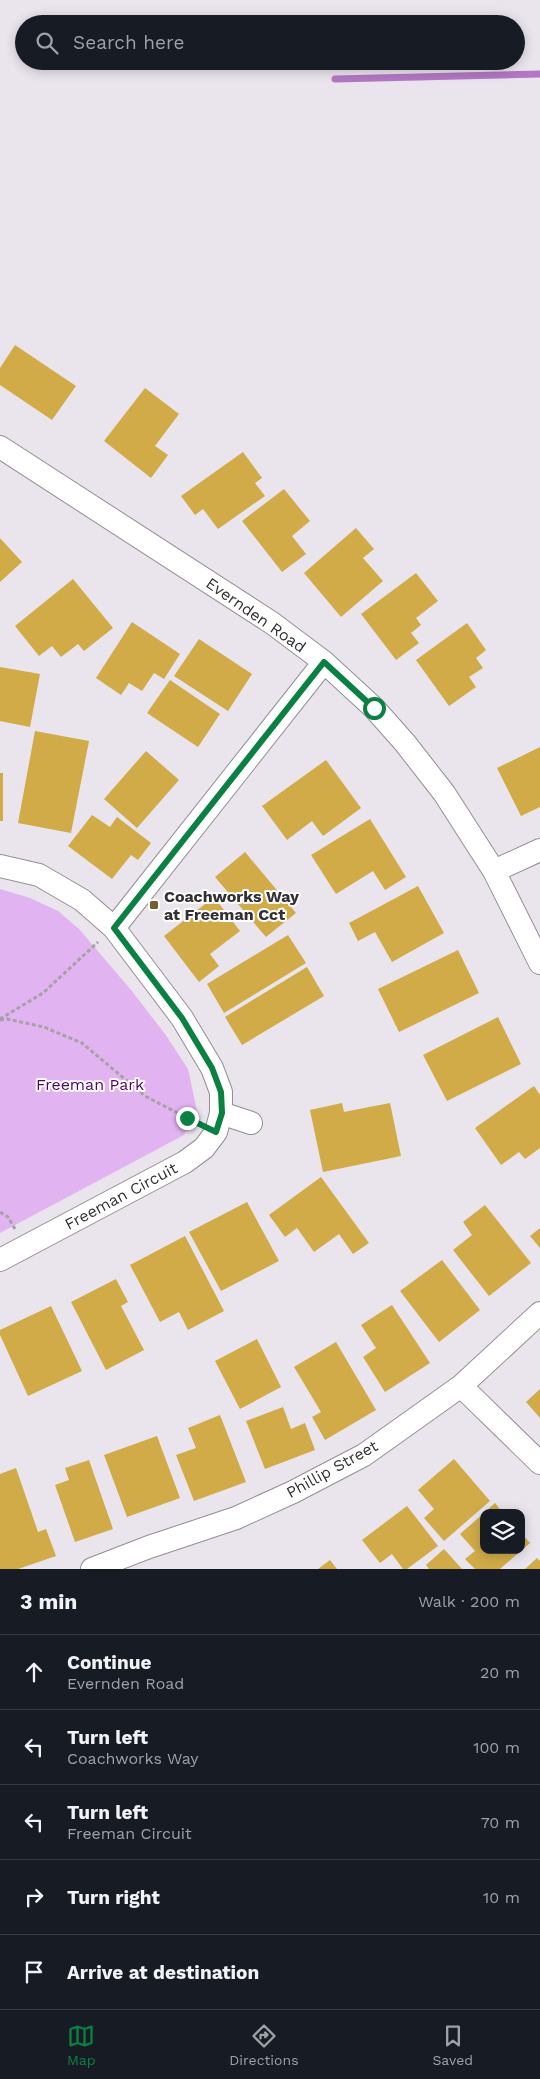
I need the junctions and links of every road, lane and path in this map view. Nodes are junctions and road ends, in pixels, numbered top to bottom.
1 (0, 447) edge
2 (324, 662) junction
3 (540, 850) edge
4 (0, 866) edge
5 (494, 871) junction
6 (114, 928) junction
7 (540, 963) edge
8 (0, 1019) edge
9 (219, 1122) junction
10 (251, 1123) dead end
11 (0, 1260) edge
12 (540, 1313) edge
13 (461, 1386) junction
14 (540, 1463) edge
15 (92, 1569) edge

1 - 2 street, Evernden Road
2 - 5 street, Evernden Road
2 - 6 street
3 - 5 street
4 - 6 street
5 - 7 street, Evernden Road
6 - 8 path
6 - 9 street
8 - 9 path
9 - 10 street
9 - 11 street, Freeman Circuit
12 - 13 street, Phillip Street
13 - 14 street
13 - 15 street, Phillip Street

